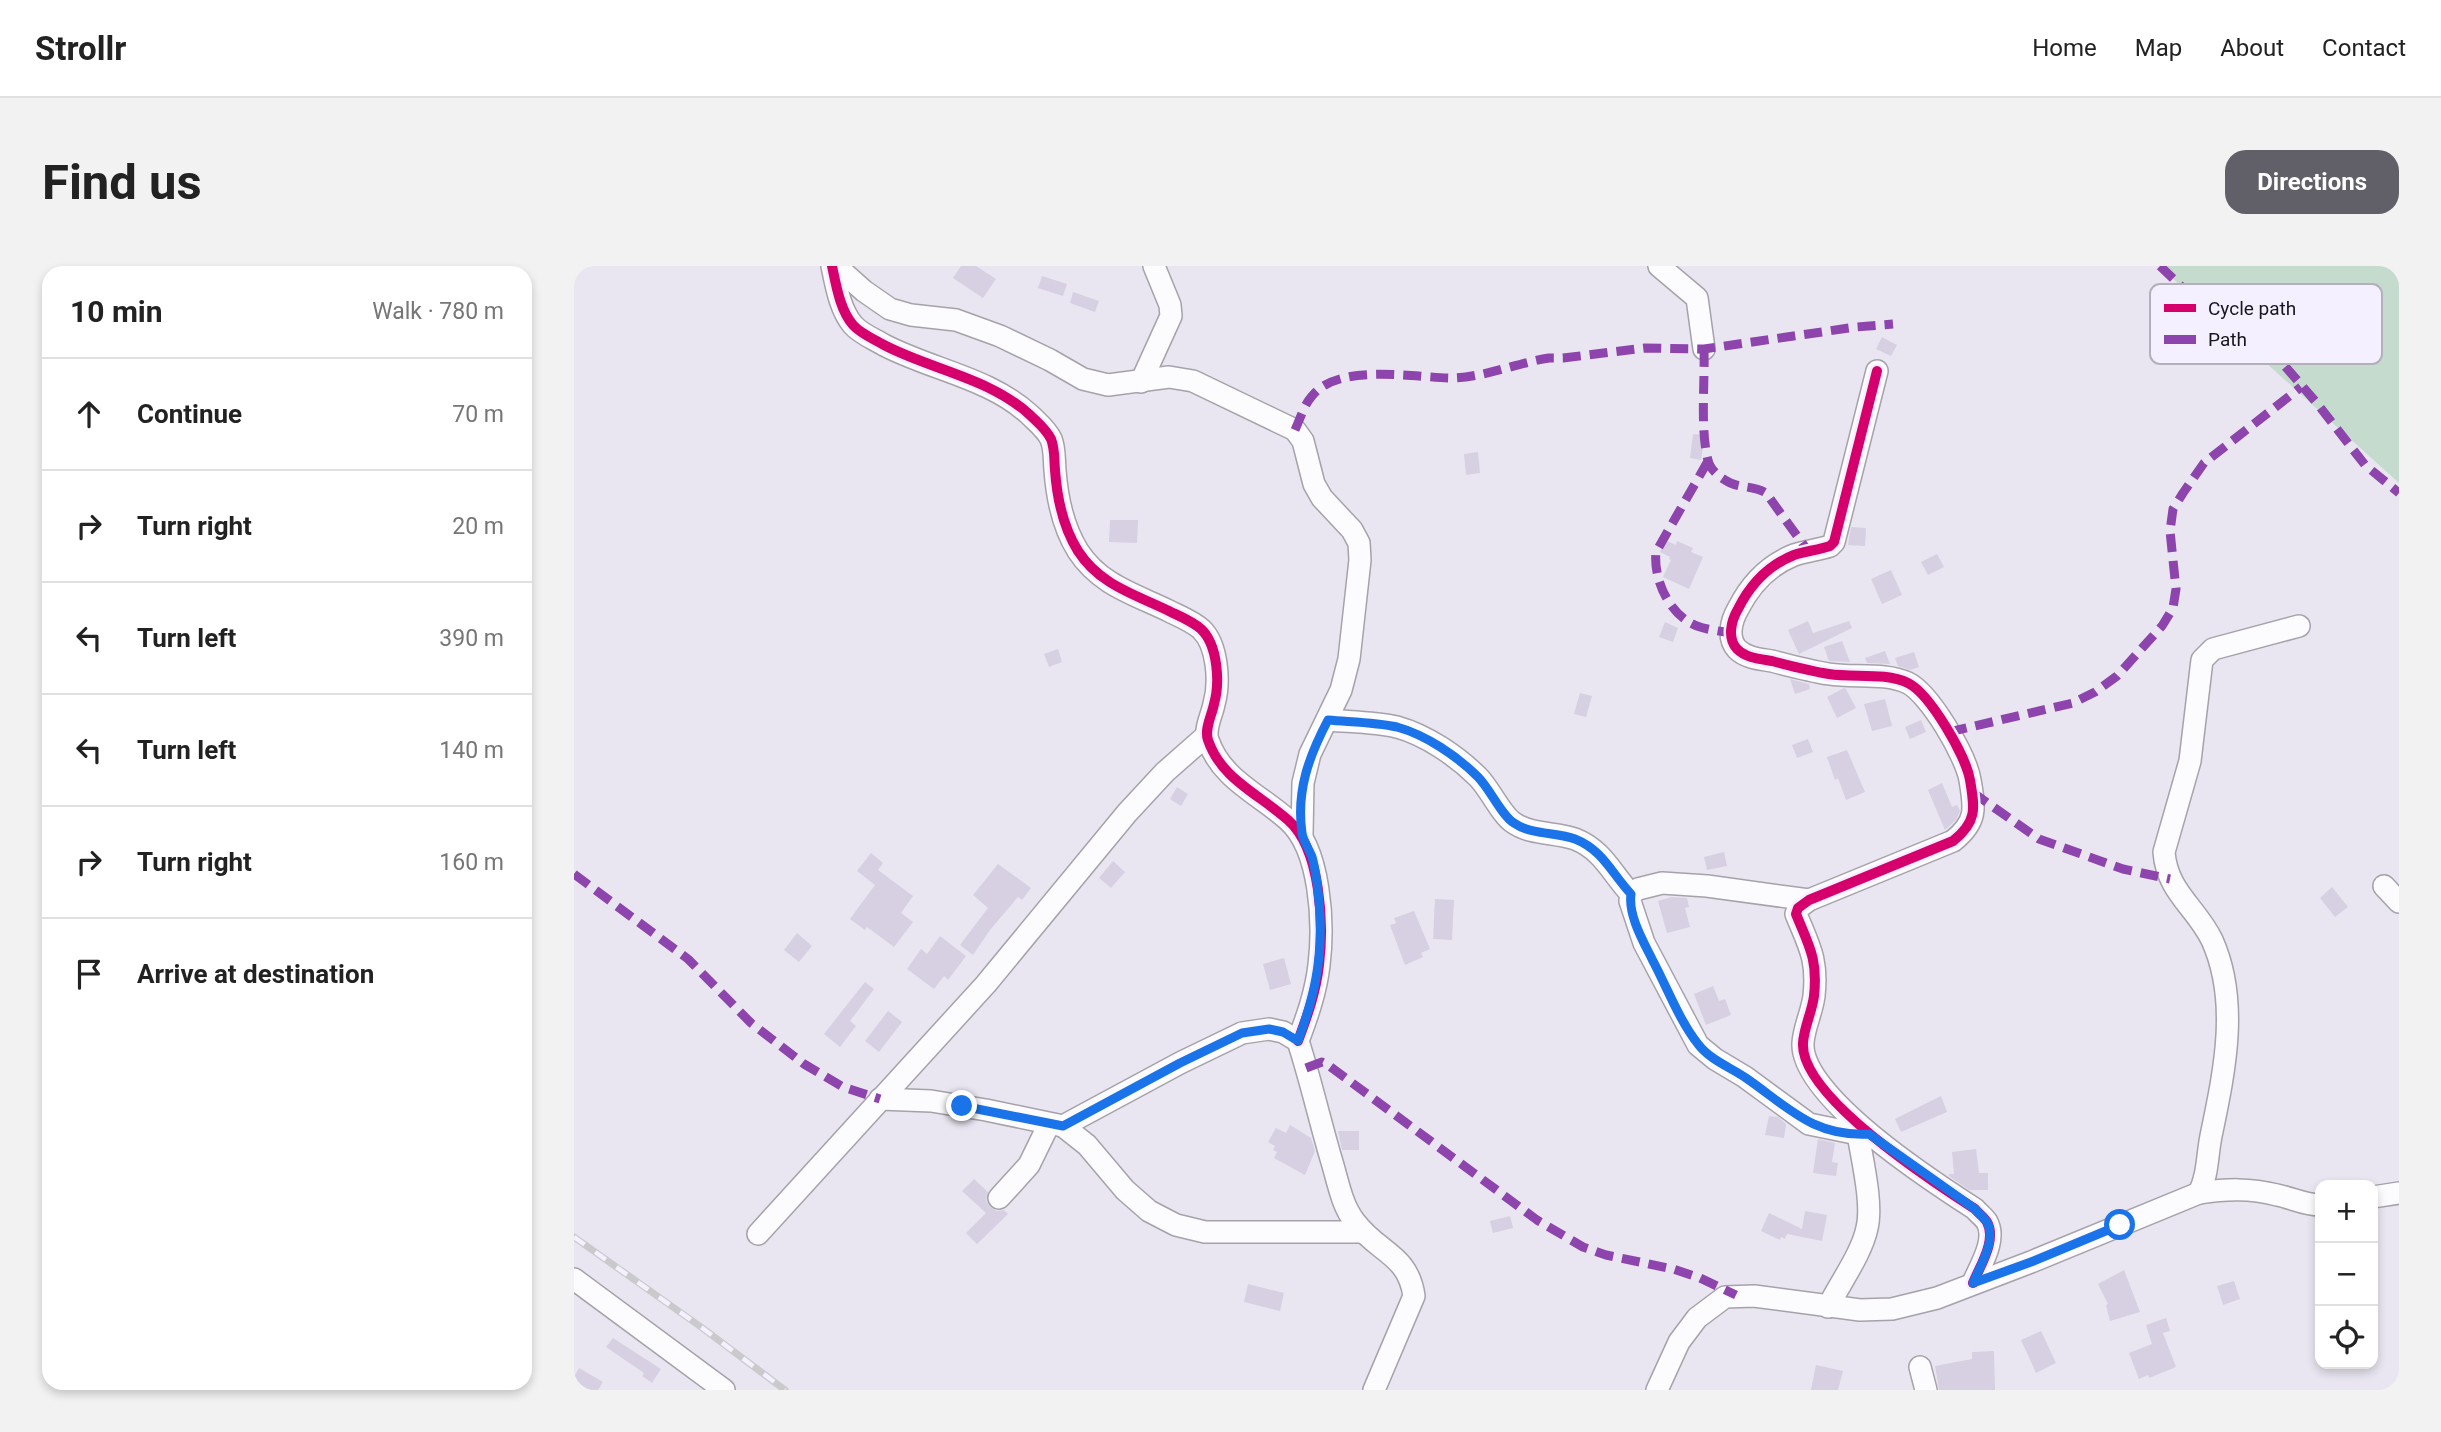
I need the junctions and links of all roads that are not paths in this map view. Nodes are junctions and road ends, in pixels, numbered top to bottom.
1 (834, 266) edge
2 (1154, 266) edge
3 (1659, 266) edge
4 (1704, 349) dead end
5 (1877, 371) dead end
6 (1141, 382) junction
7 (2299, 626) dead end
8 (1328, 720) junction
9 (1206, 736) junction
10 (1302, 834) junction
11 (2384, 886) dead end
12 (1631, 894) junction
13 (1810, 900) junction
14 (2399, 902) edge
15 (1298, 1041) junction
16 (880, 1099) junction
17 (1056, 1125) junction
18 (1863, 1134) junction
19 (2199, 1193) junction
20 (2399, 1193) edge
21 (2378, 1196) edge
22 (999, 1198) dead end
23 (2315, 1205) edge
24 (1363, 1232) junction
25 (758, 1234) dead end
26 (574, 1279) edge
27 (1973, 1283) junction
28 (1828, 1307) junction
29 (1920, 1367) dead end
30 (724, 1390) edge
31 (1374, 1390) edge
32 (1657, 1390) edge
33 (1926, 1390) edge

1 - 6 street
1 - 9 street
2 - 6 street
3 - 4 street
5 - 13 street
6 - 8 street
7 - 19 street
8 - 10 street
8 - 12 street
9 - 10 street
9 - 16 street
10 - 15 street
11 - 14 street
12 - 13 street
12 - 18 street
13 - 18 street
15 - 17 street
15 - 24 street
16 - 17 street
16 - 25 street
17 - 22 street
17 - 24 street
18 - 27 street
18 - 28 street
19 - 23 street
19 - 27 street
20 - 21 street
24 - 31 street
26 - 30 street
27 - 28 street
28 - 32 street
29 - 33 street

